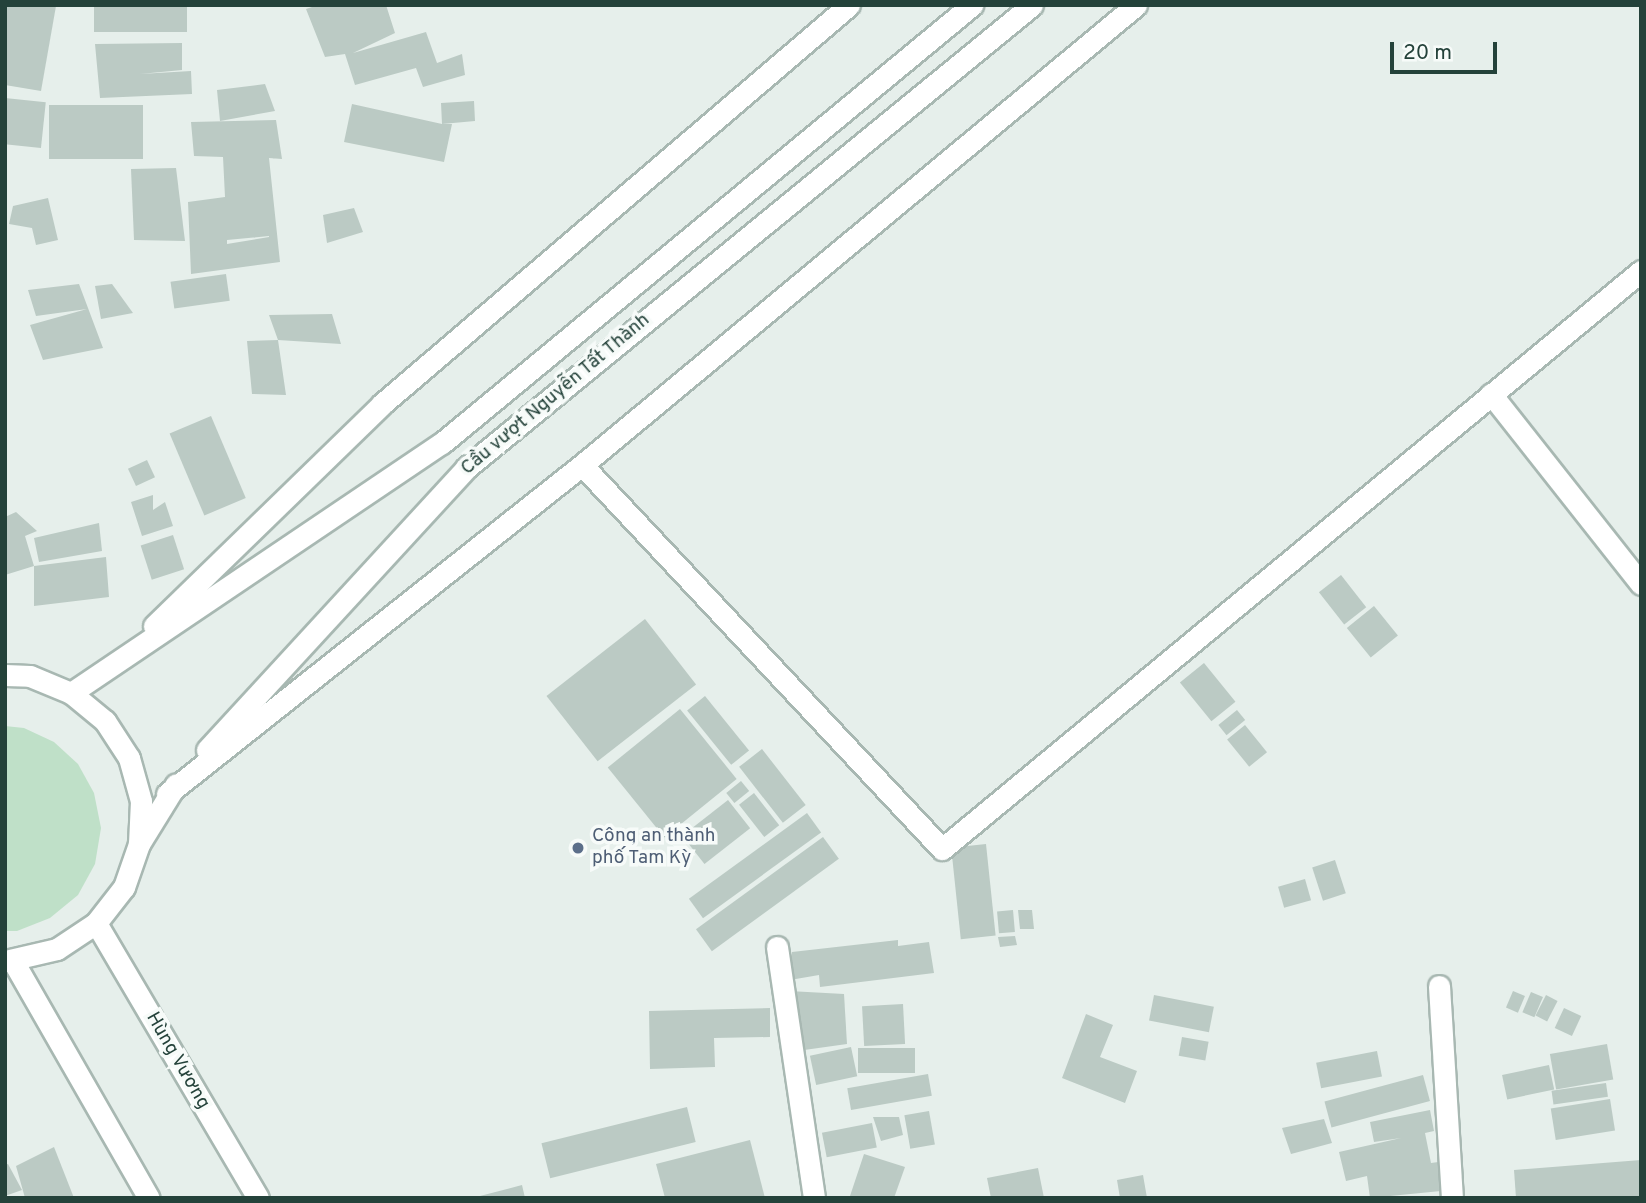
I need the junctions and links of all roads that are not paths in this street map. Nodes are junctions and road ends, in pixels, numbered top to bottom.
1 (849, 5) edge
2 (972, 5) edge
3 (1032, 5) edge
4 (1136, 5) edge
5 (1641, 271) edge
6 (1490, 394) junction
7 (582, 465) junction
8 (1641, 584) edge
9 (114, 665) junction
10 (5, 674) edge
11 (71, 693) junction
12 (167, 794) junction
13 (139, 845) junction
14 (96, 923) junction
15 (777, 947) dead end
16 (9, 961) edge
17 (1439, 986) dead end
18 (149, 1198) edge
19 (258, 1198) edge
20 (814, 1198) edge
21 (1452, 1198) edge

1 - 9 main road
2 - 9 main road, Cầu vượt Nguyễn Tất Thành
3 - 12 main road, Cầu vượt Nguyễn Tất Thành
4 - 7 main road
5 - 6 main road
6 - 7 main road
6 - 8 main road
7 - 12 main road
9 - 11 main road, Cầu vượt Nguyễn Tất Thành
10 - 11 main road
11 - 13 main road
12 - 13 main road, Cầu vượt Nguyễn Tất Thành
13 - 14 main road
14 - 16 main road
14 - 19 main road, Hùng Vương
15 - 20 main road
16 - 18 main road
17 - 21 main road

